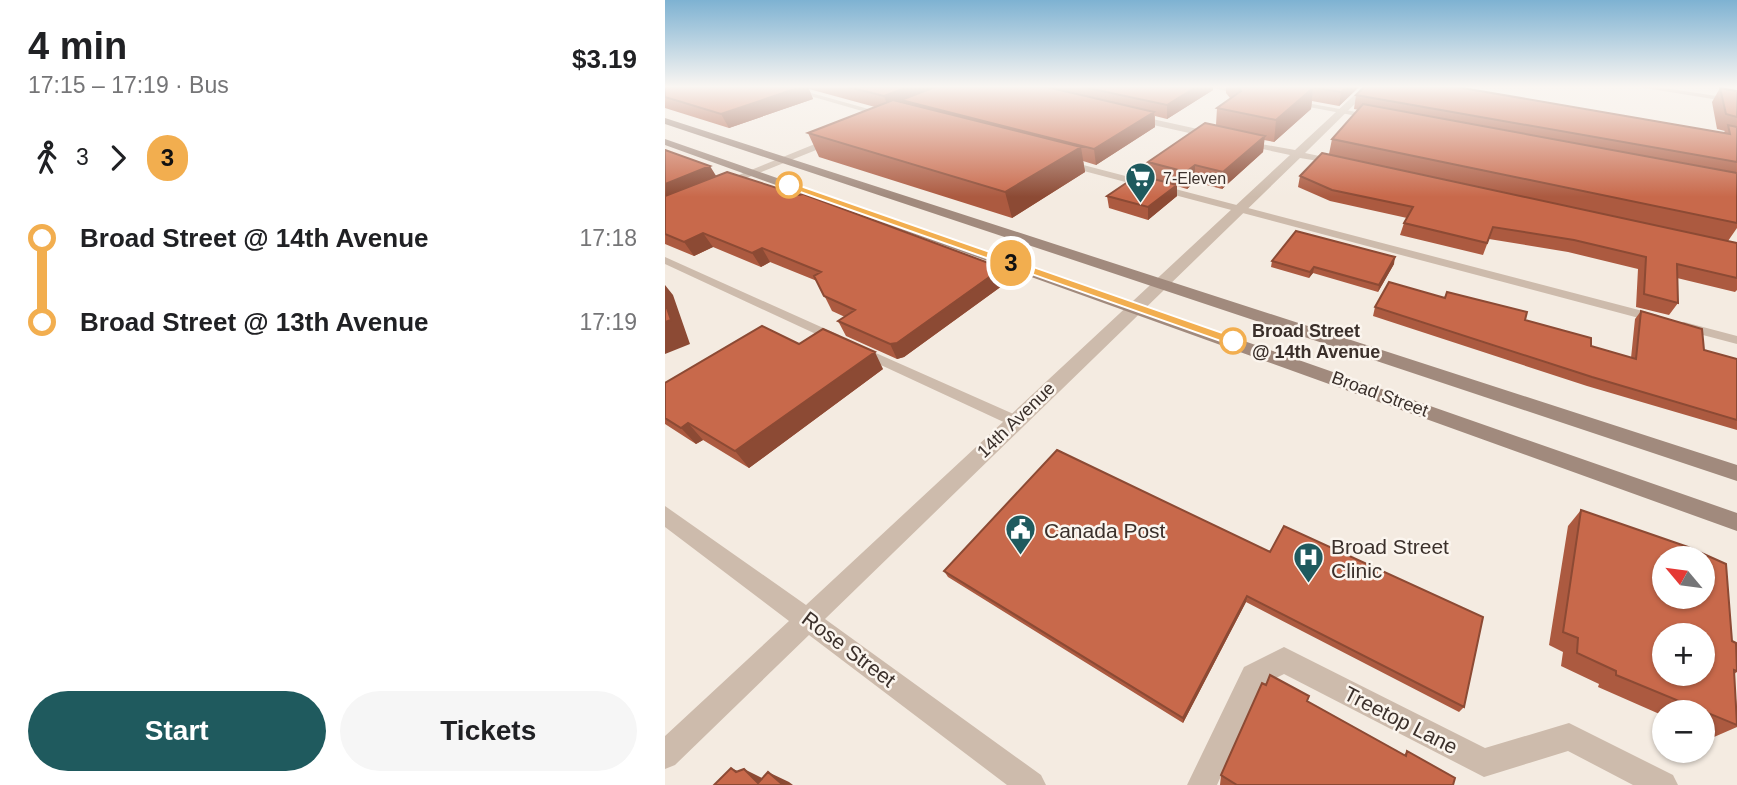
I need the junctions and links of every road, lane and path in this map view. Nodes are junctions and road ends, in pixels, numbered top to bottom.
1 (673, 124) edge
2 (871, 124) edge
3 (1161, 124) edge
4 (1327, 124) edge
5 (868, 125) edge
6 (845, 135) edge
7 (665, 142) edge
8 (1295, 154) junction
9 (783, 160) junction
10 (1061, 162) edge
11 (1349, 165) edge
12 (752, 172) junction
13 (702, 192) edge
14 (1237, 209) junction
15 (665, 260) edge
16 (1159, 284) junction
17 (1135, 306) junction
18 (1737, 340) edge
19 (1015, 421) junction
20 (1737, 473) edge
21 (665, 515) edge
22 (1737, 522) edge
23 (808, 618) junction
24 (665, 755) edge
25 (1031, 785) edge
26 (1202, 785) edge
27 (1663, 785) edge

1 - 9 main road, Broad Street
2 - 5 street
3 - 8 street
4 - 8 street, 14th Avenue
6 - 9 street
7 - 12 main road, Broad Street
8 - 11 street
8 - 14 street, 14th Avenue
9 - 12 street
9 - 16 main road, Broad Street
10 - 14 lane
12 - 13 street
12 - 17 main road, Broad Street
14 - 16 street, 14th Avenue
14 - 18 lane
15 - 19 lane
16 - 17 street, 14th Avenue
16 - 20 main road, Broad Street
17 - 19 street, 14th Avenue
17 - 22 main road, Broad Street
19 - 23 street, 14th Avenue
21 - 23 street, Rose Street
23 - 24 street, 14th Avenue
23 - 25 street, Rose Street
26 - 27 street, Treetop Lane

